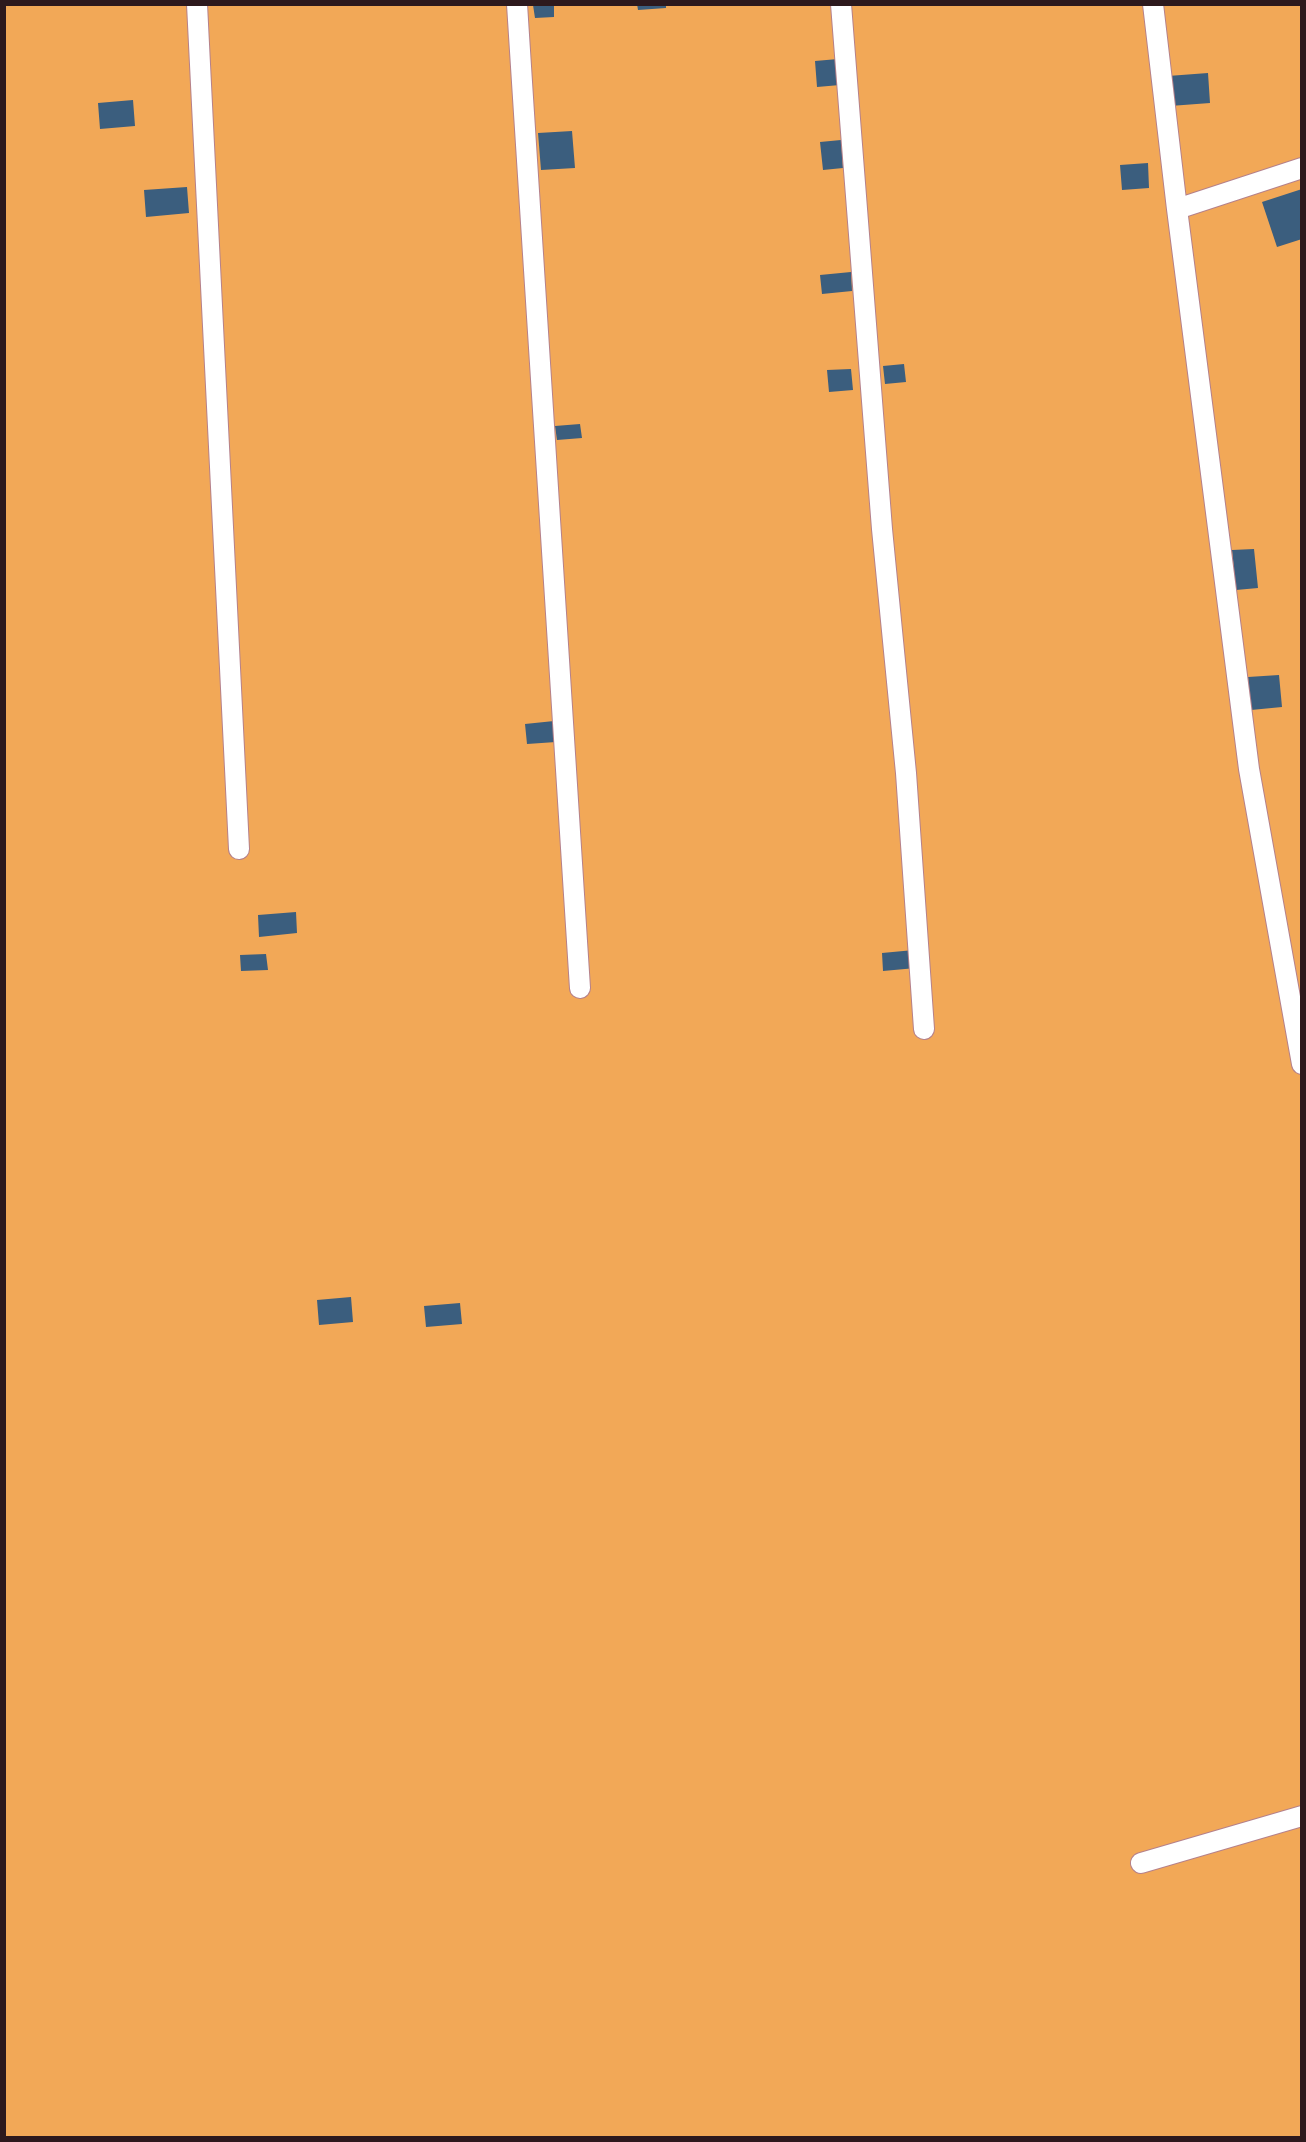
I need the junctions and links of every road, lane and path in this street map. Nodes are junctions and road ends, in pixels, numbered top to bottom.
1 (197, 4) edge
2 (517, 4) edge
3 (841, 4) edge
4 (1153, 4) edge
5 (1302, 168) edge
6 (1177, 209) junction
7 (239, 849) dead end
8 (580, 988) dead end
9 (924, 1029) dead end
10 (1302, 1064) edge
11 (1302, 1816) edge
12 (1141, 1863) dead end

1 - 7 lane
2 - 8 lane
3 - 9 lane
4 - 6 lane
5 - 6 lane
6 - 10 lane
11 - 12 lane

